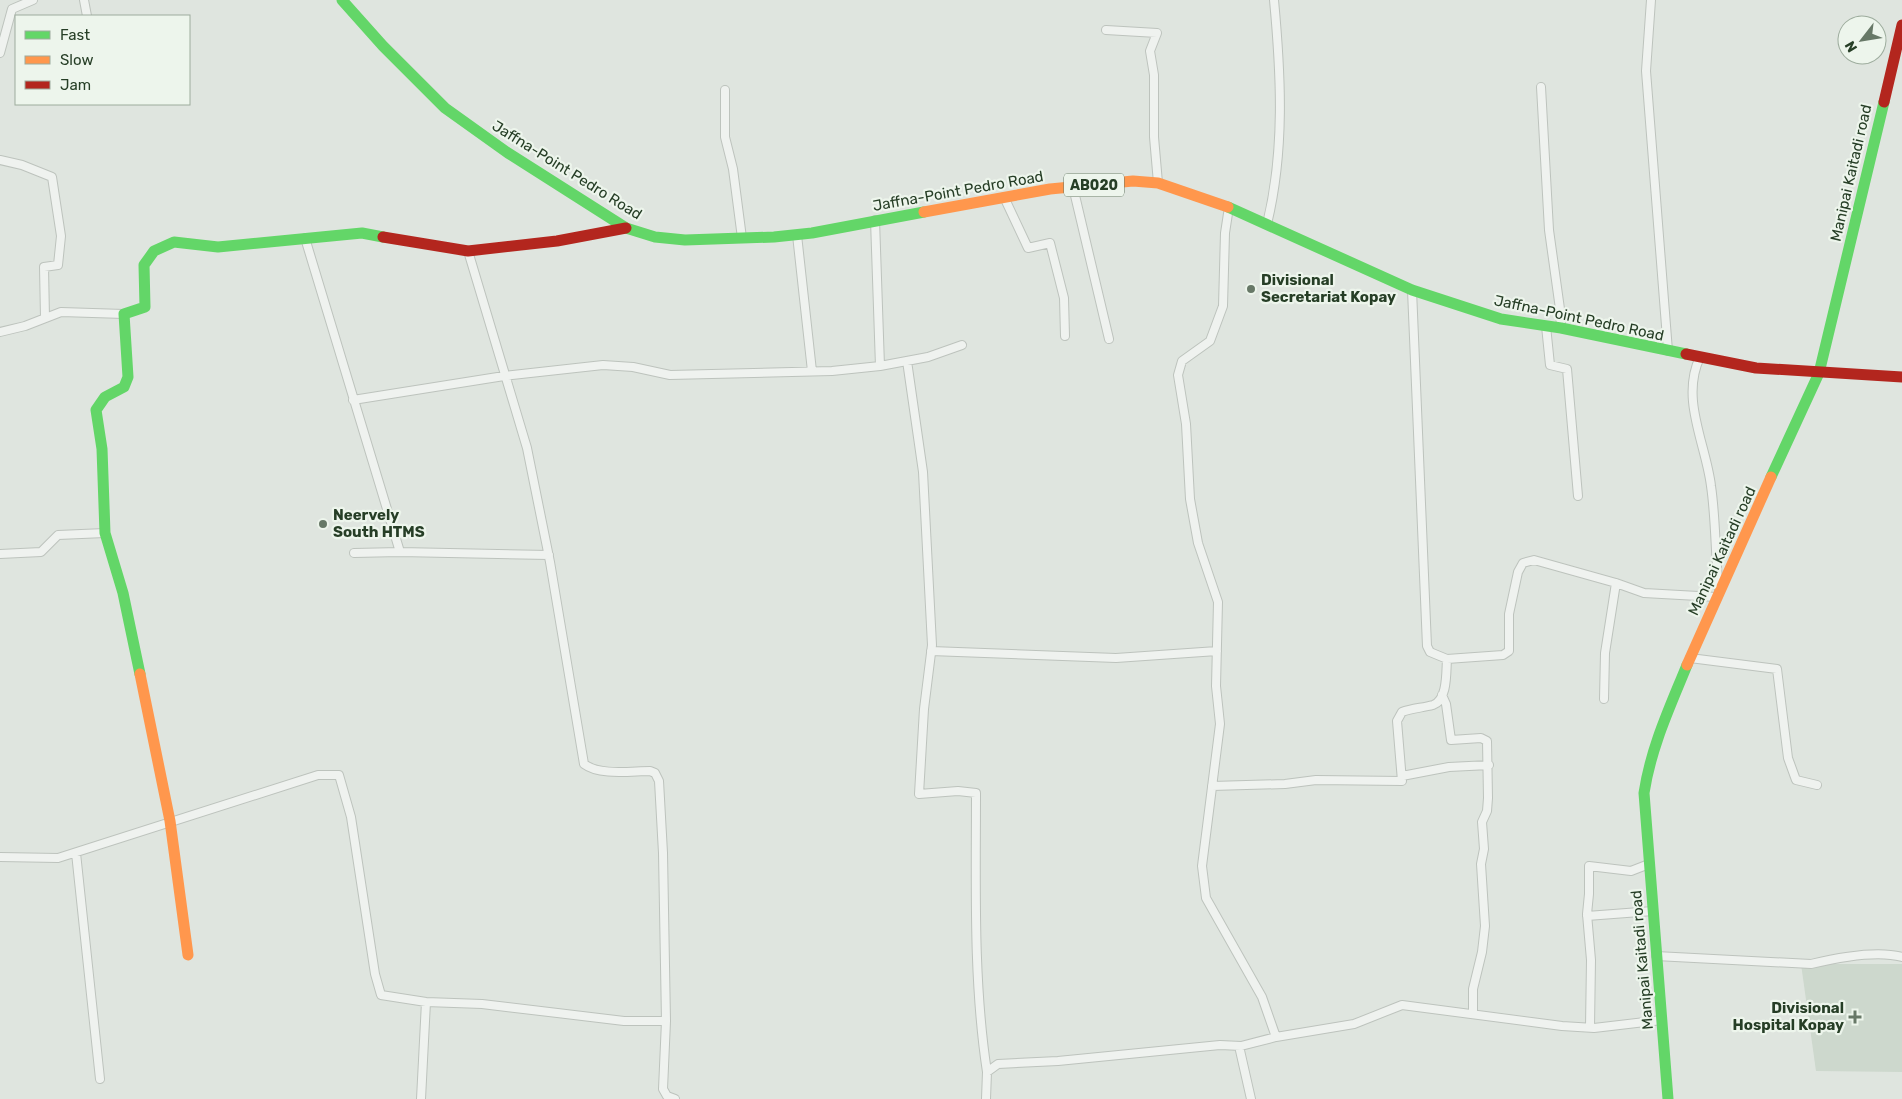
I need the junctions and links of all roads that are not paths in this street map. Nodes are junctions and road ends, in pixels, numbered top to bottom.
1 (33, 0) edge
2 (84, 0) edge
3 (342, 0) edge
4 (1274, 0) edge
5 (1651, 0) edge
6 (87, 15) edge
7 (1902, 25) edge
8 (1106, 30) dead end
9 (0, 53) edge
10 (1541, 87) dead end
11 (725, 90) dead end
12 (0, 160) edge
13 (1158, 183) junction
14 (1073, 187) junction
15 (1004, 197) junction
16 (1228, 207) junction
17 (875, 220) junction
18 (1267, 224) junction
19 (626, 228) junction
20 (797, 235) junction
21 (305, 238) junction
22 (742, 238) junction
23 (468, 251) junction
24 (1412, 290) junction
25 (124, 314) junction
26 (45, 318) junction
27 (1546, 326) junction
28 (1561, 328) junction
29 (0, 332) edge
30 (1065, 336) dead end
31 (1109, 340) dead end
32 (962, 345) dead end
33 (1668, 351) junction
34 (1700, 358) junction
35 (907, 361) junction
36 (880, 366) junction
37 (812, 371) junction
38 (1818, 373) junction
39 (504, 376) junction
40 (1902, 377) edge
41 (353, 400) junction
42 (1578, 496) dead end
43 (105, 533) junction
44 (400, 552) junction
45 (354, 553) dead end
46 (0, 554) edge
47 (549, 555) junction
48 (1616, 583) junction
49 (1717, 594) junction
50 (931, 651) junction
51 (1217, 651) junction
52 (1690, 658) junction
53 (1447, 659) junction
54 (1442, 695) junction
55 (1604, 698) dead end
56 (1489, 764) junction
57 (1402, 776) junction
58 (1817, 785) dead end
59 (1212, 786) junction
60 (170, 821) junction
61 (76, 853) junction
62 (0, 857) edge
63 (1649, 864) junction
64 (1653, 911) junction
65 (1587, 916) junction
66 (188, 955) dead end
67 (1656, 956) junction
68 (1902, 957) edge
69 (426, 1002) junction
70 (1473, 1014) junction
71 (1662, 1020) junction
72 (666, 1022) junction
73 (1590, 1028) junction
74 (1276, 1037) junction
75 (1239, 1046) junction
76 (988, 1072) junction
77 (100, 1078) dead end
78 (421, 1099) edge
79 (675, 1099) edge
80 (986, 1099) edge
81 (1251, 1099) edge
82 (1668, 1099) edge

1 - 9 street
2 - 6 street
3 - 19 main road, Jaffna-Point Pedro Road / AB020
4 - 18 street
5 - 33 street
7 - 38 main road, Manipai Kaitadi road
8 - 13 street
10 - 28 street
11 - 22 street
12 - 26 street
13 - 14 main road, Jaffna-Point Pedro Road / AB020
13 - 16 main road, Jaffna-Point Pedro Road / AB020
14 - 15 main road, Jaffna-Point Pedro Road / AB020
14 - 31 street
15 - 17 main road, Jaffna-Point Pedro Road / AB020
15 - 30 street
16 - 18 main road, Jaffna-Point Pedro Road / AB020
16 - 51 street
17 - 20 main road, Jaffna-Point Pedro Road / AB020
17 - 36 street
18 - 24 main road, Jaffna-Point Pedro Road / AB020
19 - 22 main road, Jaffna-Point Pedro Road / AB020
19 - 23 main road
20 - 22 main road, Jaffna-Point Pedro Road / AB020
20 - 37 street
21 - 23 main road
21 - 25 main road
21 - 41 street
23 - 39 street
24 - 27 main road, Jaffna-Point Pedro Road / AB020
24 - 53 street
25 - 26 street
25 - 43 main road
26 - 29 street
27 - 28 main road, Jaffna-Point Pedro Road / AB020
27 - 42 street
28 - 33 main road, Jaffna-Point Pedro Road / AB020
32 - 35 street
33 - 34 main road, Jaffna-Point Pedro Road / AB020
34 - 38 main road, Jaffna-Point Pedro Road / AB020
34 - 49 street
35 - 36 street
35 - 50 street
36 - 37 street
37 - 39 street
38 - 40 main road, Jaffna-Point Pedro Road / AB020
38 - 49 main road, Manipai Kaitadi road
39 - 41 street
39 - 47 street
41 - 44 street
43 - 46 street
43 - 60 main road
44 - 45 street
44 - 47 street
47 - 72 street
48 - 49 street
48 - 53 street
48 - 55 street
49 - 52 main road, Manipai Kaitadi road
50 - 51 street
50 - 76 street
51 - 59 street
52 - 58 street
52 - 63 main road, Manipai Kaitadi road
53 - 54 street
54 - 56 street
54 - 57 street
56 - 57 street
56 - 70 street
57 - 59 street
59 - 74 street
60 - 61 street
60 - 66 main road
60 - 69 street
61 - 62 street
61 - 77 street
63 - 64 main road, Manipai Kaitadi road
63 - 65 street
64 - 65 street
64 - 67 main road, Manipai Kaitadi road
65 - 73 street
67 - 68 street
67 - 71 main road, Manipai Kaitadi road
69 - 72 street
69 - 78 street
70 - 73 street
70 - 74 street
71 - 73 street
71 - 82 main road, Manipai Kaitadi road
72 - 79 street
74 - 75 street
75 - 76 street
75 - 81 street
76 - 80 street

